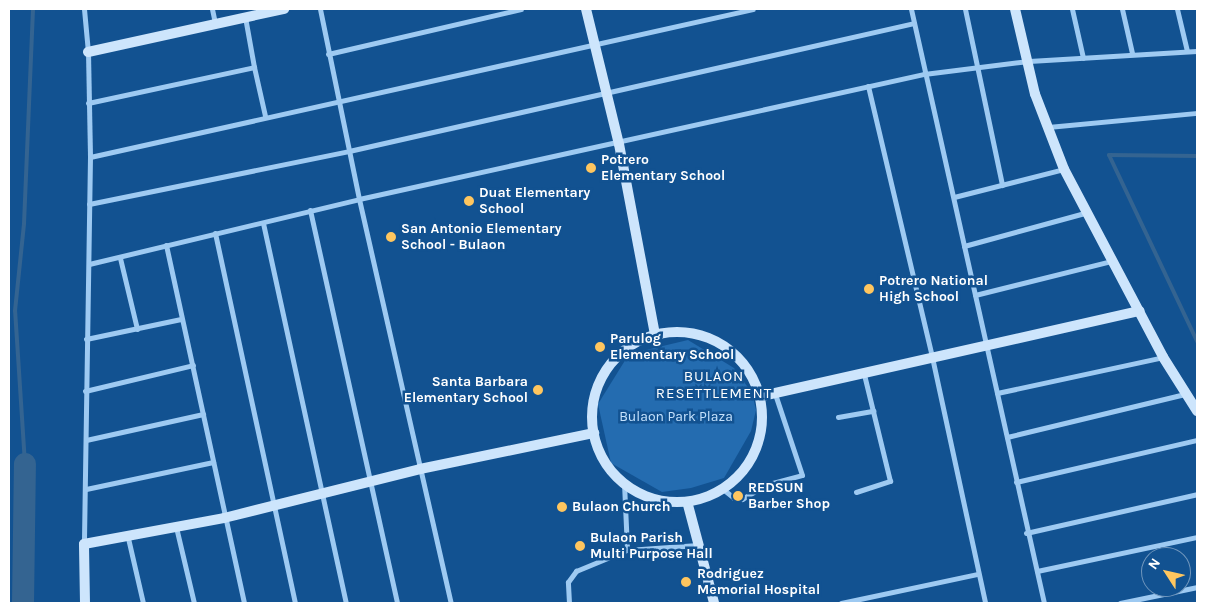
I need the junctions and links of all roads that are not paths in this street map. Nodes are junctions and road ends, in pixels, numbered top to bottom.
1 (84, 9) edge
2 (212, 9) edge
3 (284, 9) edge
4 (320, 9) edge
5 (521, 9) edge
6 (586, 9) edge
7 (753, 9) edge
8 (911, 9) edge
9 (965, 9) edge
10 (1015, 9) edge
11 (1072, 9) edge
12 (1122, 9) edge
13 (1177, 9) edge
14 (266, 11) edge
15 (245, 17) junction
16 (215, 23) junction
17 (914, 23) junction
18 (594, 44) junction
19 (1197, 50) edge
20 (1187, 51) junction
21 (88, 52) junction
22 (1132, 53) junction
23 (328, 54) junction
24 (1083, 58) junction
25 (1028, 61) junction
26 (254, 67) junction
27 (978, 68) junction
28 (924, 74) junction
29 (868, 86) junction
30 (606, 93) junction
31 (338, 100) junction
32 (88, 103) junction
33 (1197, 113) edge
34 (265, 116) junction
35 (1047, 127) junction
36 (619, 144) junction
37 (349, 151) junction
38 (90, 157) junction
39 (1064, 170) junction
40 (1002, 185) junction
41 (954, 197) junction
42 (359, 199) junction
43 (89, 204) junction
44 (310, 210) junction
45 (1084, 213) junction
46 (263, 223) junction
47 (215, 233) junction
48 (166, 245) junction
49 (964, 246) junction
50 (120, 258) junction
51 (1111, 261) junction
52 (89, 264) junction
53 (975, 295) junction
54 (1140, 311) junction
55 (181, 319) junction
56 (137, 329) junction
57 (655, 334) junction
58 (86, 339) junction
59 (986, 346) junction
60 (932, 357) junction
61 (1163, 357) junction
62 (193, 365) junction
63 (864, 374) junction
64 (85, 391) junction
65 (775, 393) junction
66 (997, 393) junction
67 (1185, 394) junction
68 (762, 396) junction
69 (873, 411) junction
70 (1197, 411) edge
71 (203, 414) junction
72 (838, 418) dead end
73 (594, 432) junction
74 (1007, 437) junction
75 (86, 440) junction
76 (1197, 440) edge
77 (213, 462) junction
78 (420, 469) junction
79 (370, 482) junction
80 (1016, 482) junction
81 (624, 483) junction
82 (86, 490) junction
83 (724, 490) junction
84 (856, 492) dead end
85 (321, 494) junction
86 (1197, 494) edge
87 (274, 505) junction
88 (688, 505) junction
89 (224, 518) junction
90 (176, 527) junction
91 (1026, 533) junction
92 (1197, 537) edge
93 (128, 538) junction
94 (84, 544) junction
95 (698, 545) junction
96 (627, 550) junction
97 (1037, 571) junction
98 (978, 574) junction
99 (1197, 587) edge
100 (85, 603) edge
101 (143, 603) edge
102 (194, 603) edge
103 (244, 603) edge
104 (296, 603) edge
105 (346, 603) edge
106 (397, 603) edge
107 (452, 603) edge
108 (569, 603) edge
109 (714, 603) edge
110 (841, 603) edge
111 (985, 603) edge
112 (1044, 603) edge
113 (1120, 603) edge

1 - 21 street
2 - 16 street
3 - 14 street
4 - 23 street
5 - 23 street
6 - 18 street
7 - 18 street
8 - 17 street
9 - 27 street
10 - 25 street
11 - 24 street
12 - 22 street
13 - 20 street
14 - 15 street
15 - 16 street
15 - 26 street
16 - 21 street
17 - 28 street
17 - 30 street
18 - 30 street
18 - 31 street
19 - 20 street
20 - 22 street
21 - 32 street
22 - 24 street
23 - 31 street
24 - 25 street
25 - 27 street
25 - 35 street
26 - 32 street
26 - 34 street
27 - 28 street
27 - 40 street
28 - 29 street
28 - 41 street
29 - 36 street
29 - 60 street
30 - 36 street
30 - 37 street
31 - 34 street
31 - 37 street
32 - 38 street
33 - 35 street
34 - 38 street
35 - 39 street
36 - 42 street
36 - 57 street
37 - 42 street
37 - 43 street
38 - 43 street
39 - 40 street
39 - 45 street
40 - 41 street
41 - 49 street
42 - 44 street
42 - 78 street
43 - 52 street
44 - 46 street
44 - 79 street
45 - 49 street
45 - 51 street
46 - 47 street
46 - 85 street
47 - 48 street
47 - 87 street
48 - 50 street
48 - 55 street
49 - 53 street
50 - 52 street
50 - 56 street
51 - 53 street
51 - 54 street
52 - 58 street
53 - 59 street
54 - 59 street
54 - 61 street
55 - 56 street
55 - 62 street
56 - 58 street
57 - 68 street
57 - 73 street
58 - 64 street
59 - 60 street
59 - 66 street
60 - 63 street
60 - 98 street
61 - 66 street
61 - 67 street
62 - 64 street
62 - 71 street
63 - 65 street
63 - 69 street
64 - 75 street
65 - 68 street
65 - 83 street
66 - 74 street
67 - 70 street
67 - 74 street
68 - 83 street
69 - 72 street
69 - 84 street
71 - 75 street
71 - 77 street
73 - 78 street
73 - 81 street
74 - 80 street
75 - 82 street
76 - 80 street
77 - 82 street
77 - 89 street
78 - 79 street
78 - 107 street
79 - 85 street
79 - 106 street
80 - 91 street
81 - 88 street
81 - 96 street
82 - 94 street
83 - 88 street
85 - 87 street
85 - 105 street
86 - 91 street
87 - 89 street
87 - 104 street
88 - 95 street
89 - 90 street
89 - 103 street
90 - 93 street
90 - 102 street
91 - 97 street
92 - 97 street
93 - 94 street
93 - 101 street
94 - 100 street
95 - 96 street
95 - 109 street
96 - 108 street
97 - 112 street
98 - 110 street
98 - 111 street
99 - 113 street

